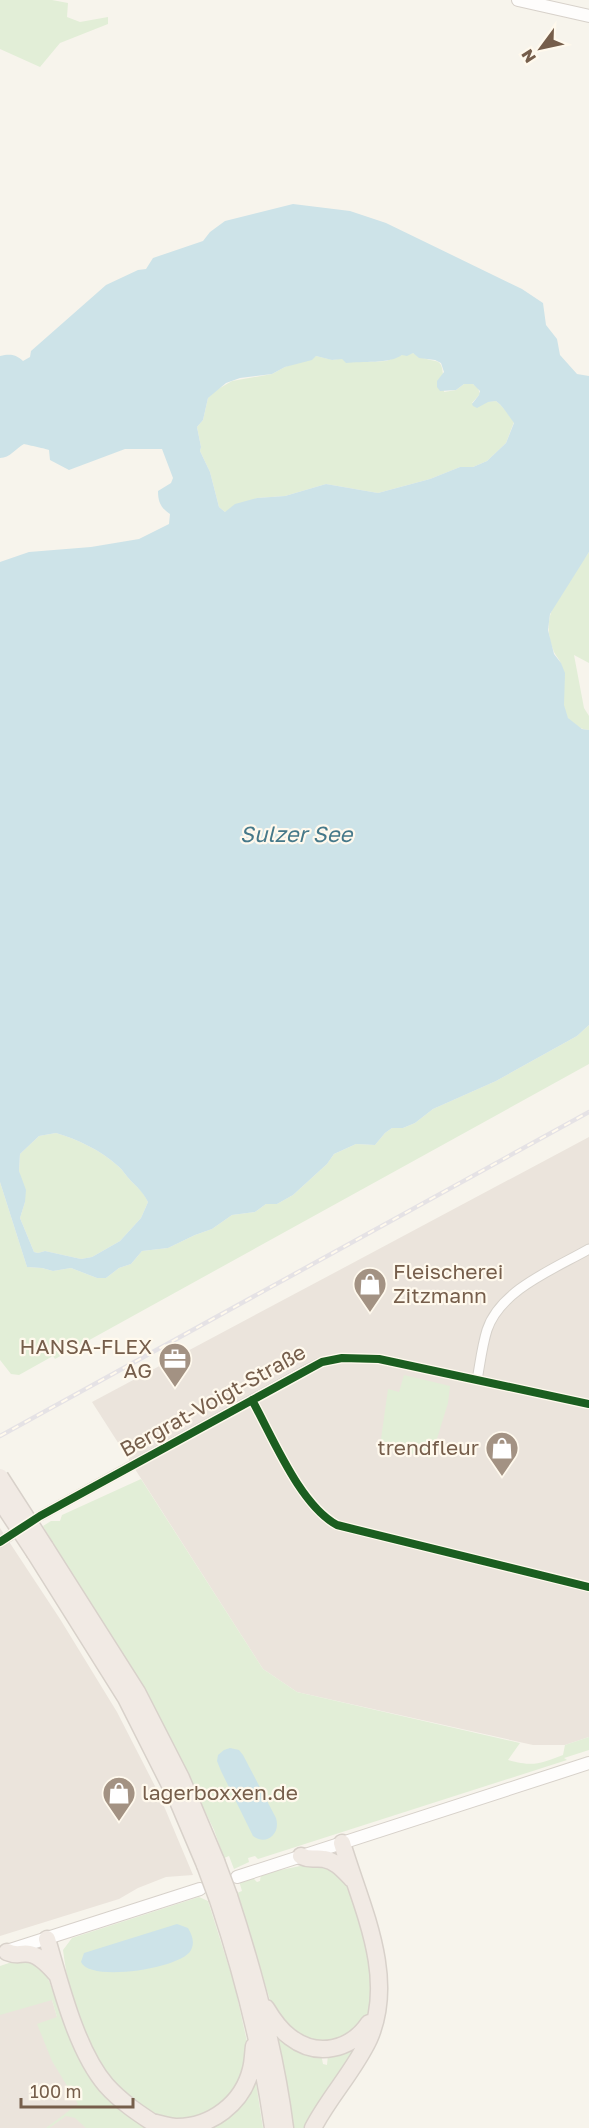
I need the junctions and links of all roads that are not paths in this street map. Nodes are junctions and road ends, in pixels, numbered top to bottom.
1 (518, 0) edge
2 (589, 16) edge
3 (589, 1249) edge
4 (477, 1380) junction
5 (252, 1400) junction
6 (589, 1404) edge
7 (0, 1477) edge
8 (0, 1500) edge
9 (40, 1516) dead end
10 (11, 1535) dead end
11 (0, 1542) edge
12 (40, 1550) junction
13 (589, 1587) edge
14 (589, 1763) edge
15 (342, 1843) junction
16 (301, 1856) junction
17 (237, 1876) dead end
18 (353, 1881) junction
19 (200, 1889) dead end
20 (224, 1898) junction
21 (47, 1939) junction
22 (4, 1953) edge
23 (58, 1975) junction
24 (261, 2001) junction
25 (376, 2008) junction
26 (255, 2030) junction
27 (156, 2125) edge
28 (273, 2128) edge
29 (285, 2128) edge
30 (313, 2128) edge

1 - 2 main road
3 - 4 street
4 - 5 street, Bergrat-Voigt-Straße
4 - 6 street, Bergrat-Voigt-Straße
5 - 9 street, Bergrat-Voigt-Straße
5 - 13 street
7 - 12 highway, bridge
8 - 12 highway, bridge
10 - 11 street
12 - 20 highway, bridge
14 - 15 main road
15 - 16 main road
15 - 18 highway
16 - 17 main road
16 - 18 highway
18 - 25 highway
19 - 21 main road
20 - 24 highway
20 - 26 highway
21 - 22 main road
21 - 23 highway
22 - 23 highway
23 - 27 highway
24 - 25 highway
24 - 29 highway
25 - 30 highway
26 - 27 highway
26 - 28 highway

